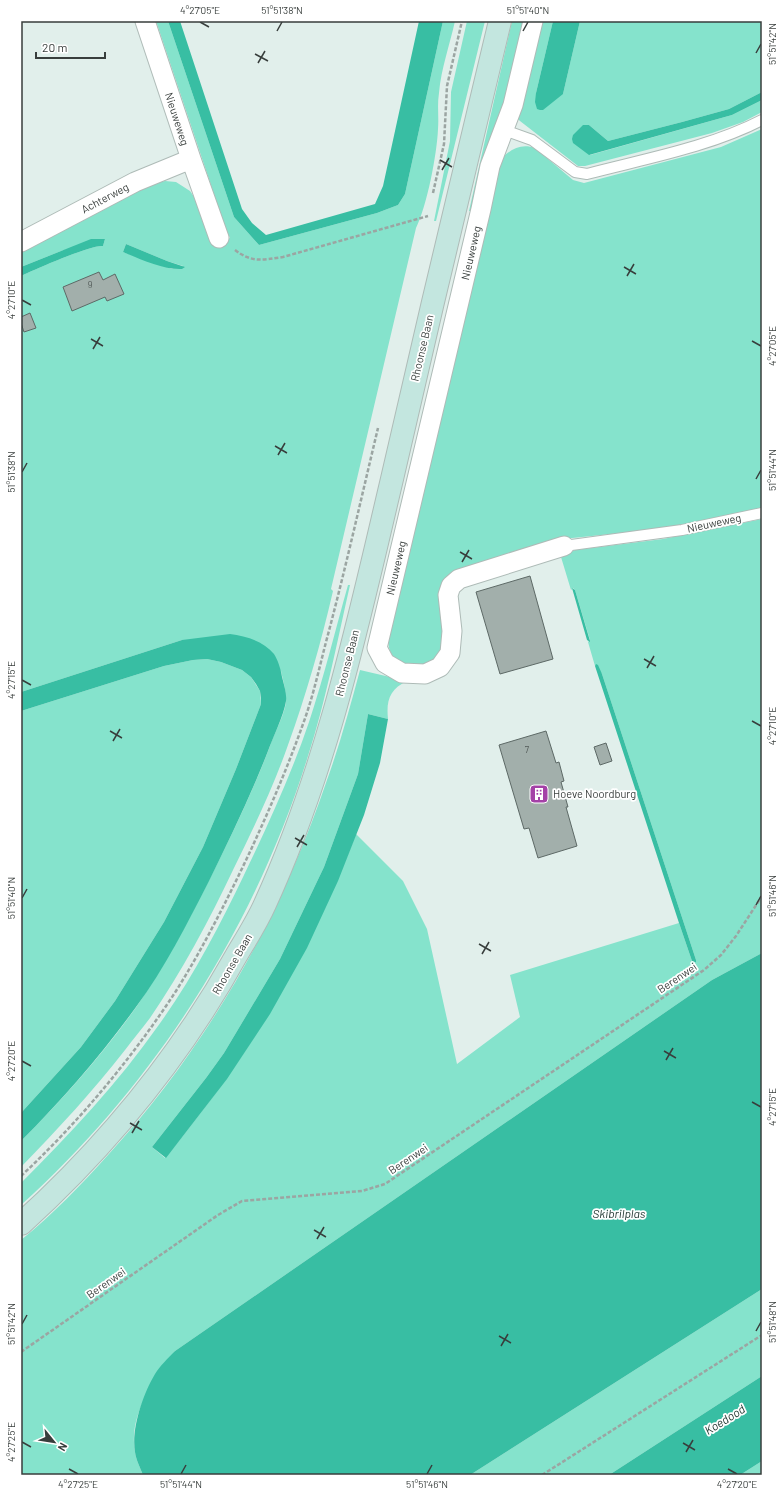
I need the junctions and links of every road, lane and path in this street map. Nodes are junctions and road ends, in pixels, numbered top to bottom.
1 (145, 21) edge
2 (462, 21) edge
3 (500, 21) edge
4 (532, 21) edge
5 (762, 120) edge
6 (504, 130) junction
7 (191, 159) junction
8 (433, 194) dead end
9 (428, 216) dead end
10 (219, 238) joint
11 (21, 242) edge
12 (762, 513) edge
13 (564, 546) joint
14 (339, 594) dead end
15 (762, 896) edge
16 (21, 1176) edge
17 (21, 1224) edge
18 (762, 1335) edge
19 (21, 1352) edge
20 (542, 1475) edge

1 - 7 street, Nieuweweg
2 - 8 path
3 - 17 main road, Rhoonse Baan
4 - 6 street, Nieuweweg
5 - 6 lane
6 - 13 street, Nieuweweg
7 - 10 street, Nieuweweg
7 - 11 street, Achterweg
9 - 10 path
12 - 13 lane, Nieuweweg
14 - 16 path
15 - 19 path, Berenwei
18 - 20 path

